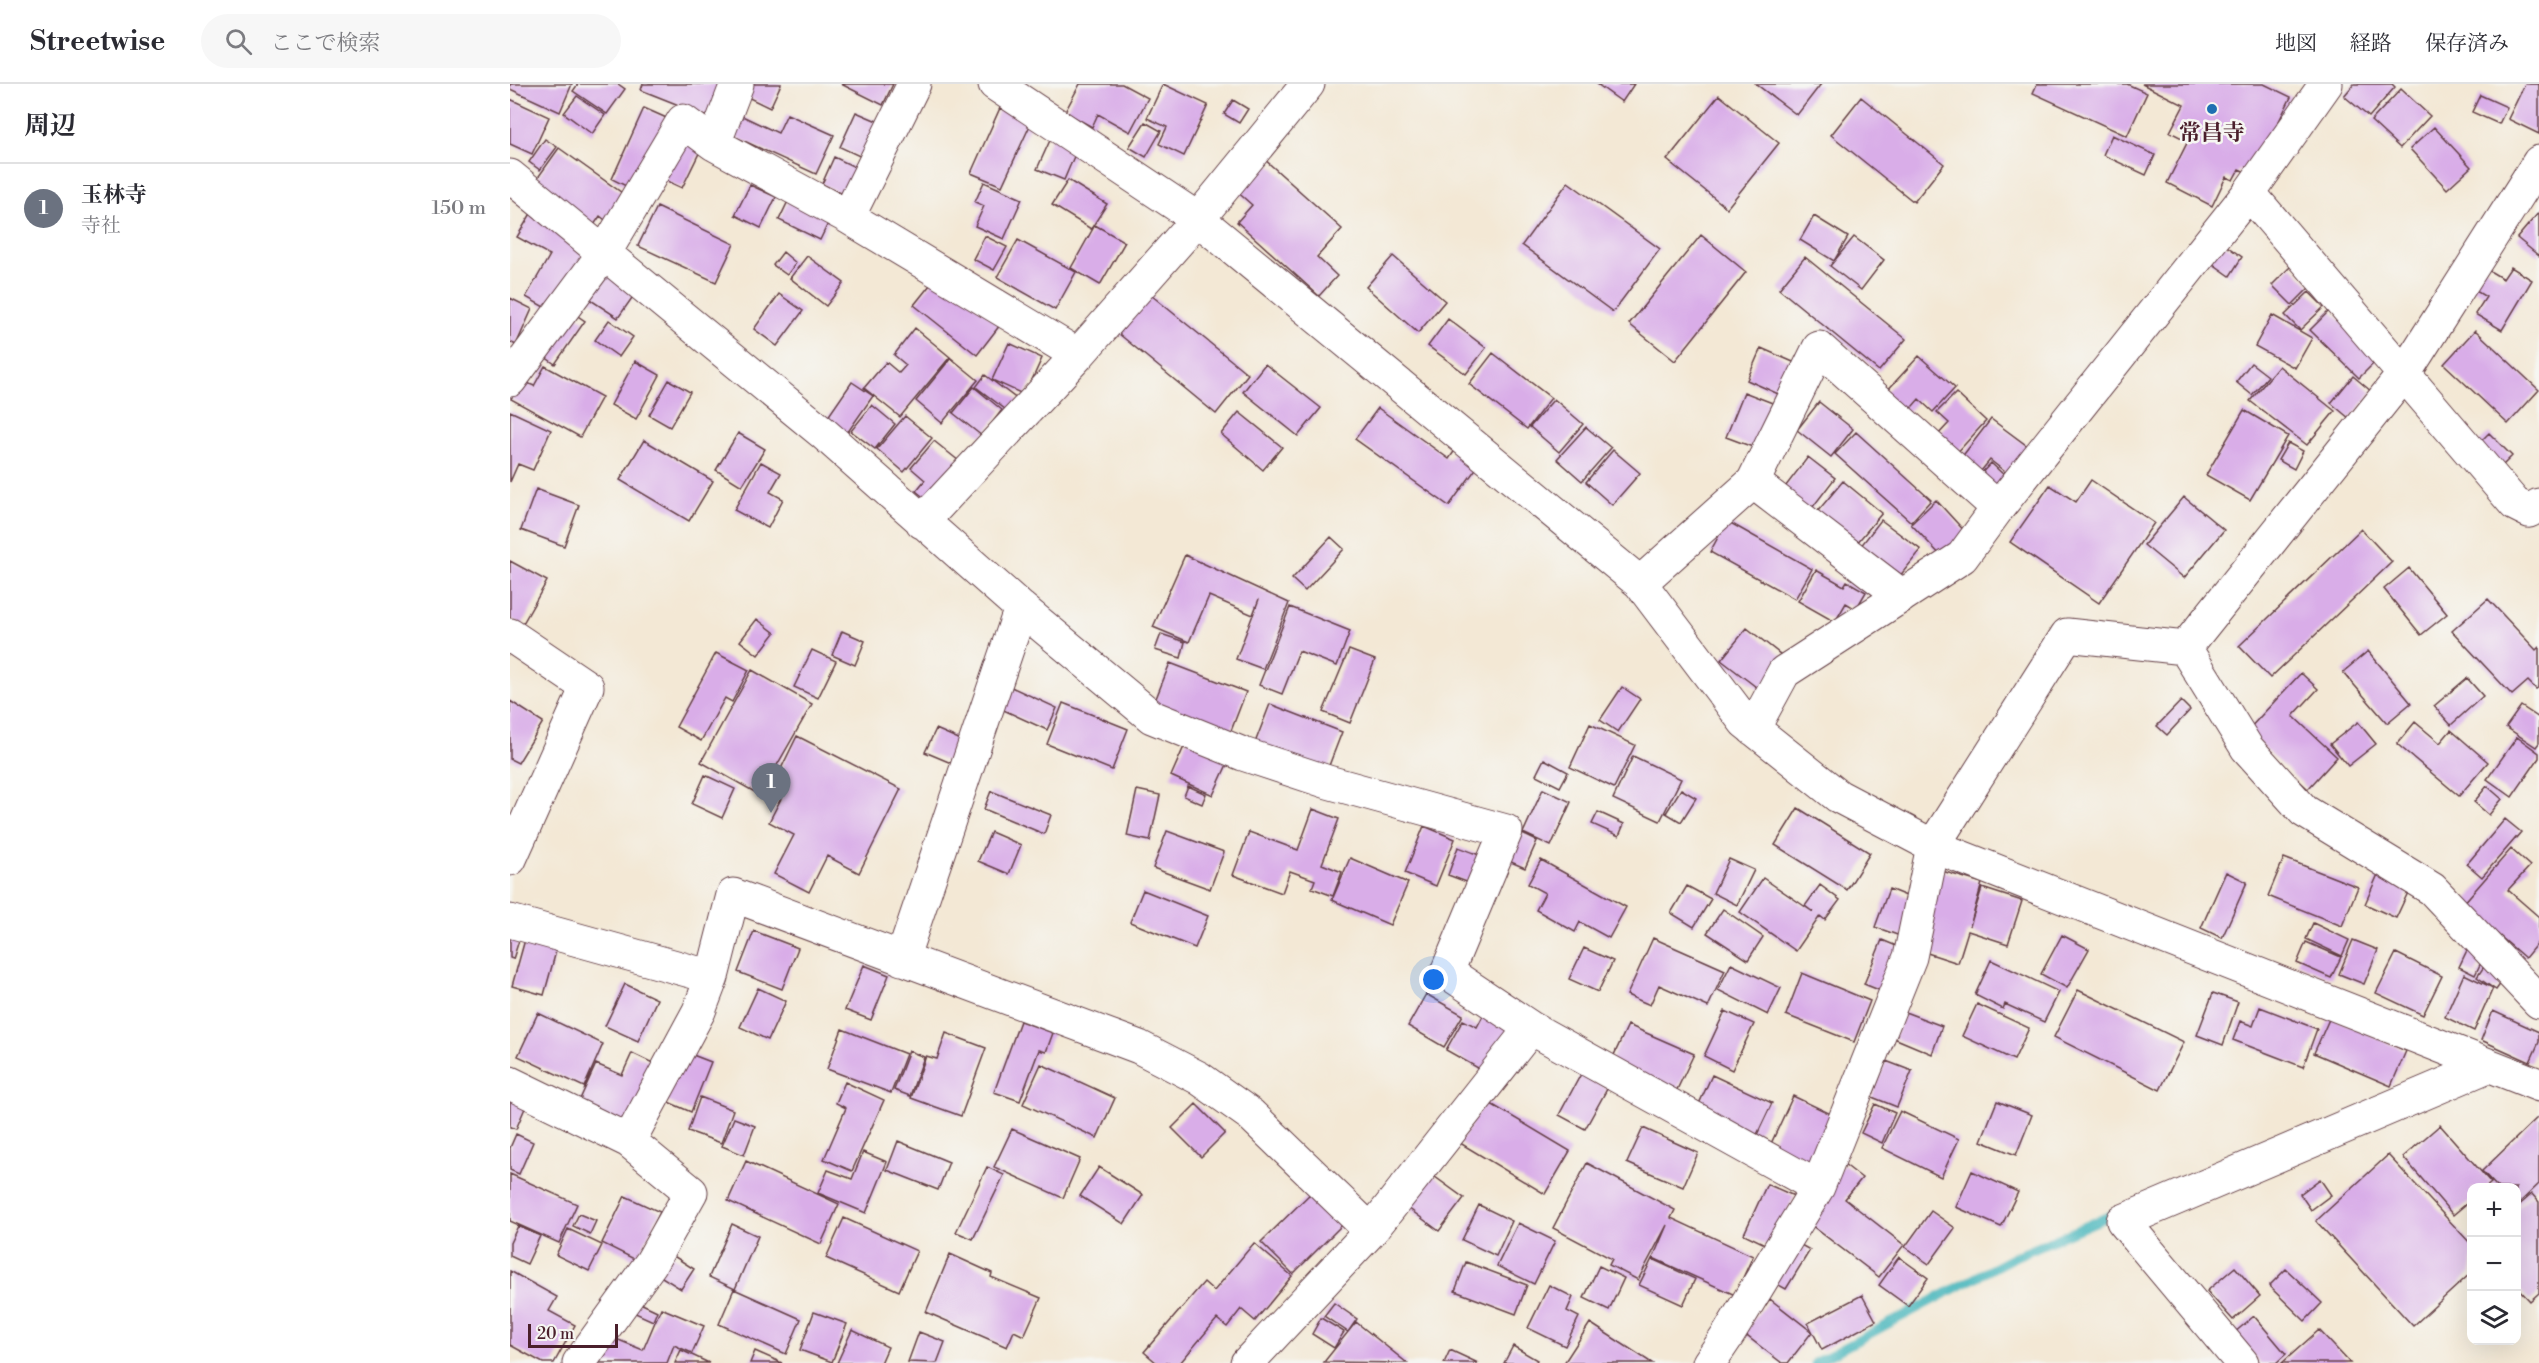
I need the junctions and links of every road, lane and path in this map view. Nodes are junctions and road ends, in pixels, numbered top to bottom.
1 (737, 84) edge
2 (914, 84) edge
3 (995, 84) edge
4 (1308, 84) edge
5 (2326, 84) edge
6 (714, 144) junction
7 (2539, 162) edge
8 (510, 176) edge
9 (2249, 193) junction
10 (848, 217) junction
11 (1198, 219) junction
12 (605, 252) junction
13 (1078, 355) junction
14 (2404, 374) junction
15 (510, 380) edge
16 (1753, 482) junction
17 (2539, 505) edge
18 (1998, 508) junction
19 (922, 522) junction
20 (1640, 583) junction
21 (1902, 596) junction
22 (1021, 608) junction
23 (510, 635) edge
24 (2185, 648) junction
25 (1753, 729) junction
26 (1933, 846) junction
27 (510, 859) edge
28 (510, 921) edge
29 (902, 958) junction
30 (712, 977) junction
31 (2539, 1002) edge
32 (1531, 1028) junction
33 (2488, 1066) junction
34 (510, 1083) edge
35 (2539, 1085) edge
36 (629, 1141) junction
37 (1818, 1187) junction
38 (1371, 1231) junction
39 (579, 1363) edge
40 (1247, 1363) edge
41 (1709, 1363) edge
42 (2242, 1363) edge

1 - 6 street
2 - 10 street
3 - 11 street
4 - 11 street
5 - 9 street
6 - 10 street
6 - 12 street
7 - 14 street
8 - 12 street
9 - 14 street
9 - 18 street
10 - 13 street
11 - 13 street
11 - 20 street
12 - 15 street
12 - 19 street
13 - 19 street
14 - 17 street
14 - 24 street
16 - 18 street
16 - 20 street
16 - 21 street
18 - 21 street
19 - 22 street
20 - 25 street
21 - 25 street
22 - 29 street
22 - 32 street
23 - 27 street
24 - 26 street
24 - 31 street
25 - 26 street
26 - 33 street
26 - 37 street
28 - 30 street
29 - 30 street
29 - 38 street
30 - 36 street
32 - 37 street
32 - 38 street
33 - 35 street
33 - 42 street
34 - 36 street
36 - 39 street
37 - 41 street
38 - 40 street

